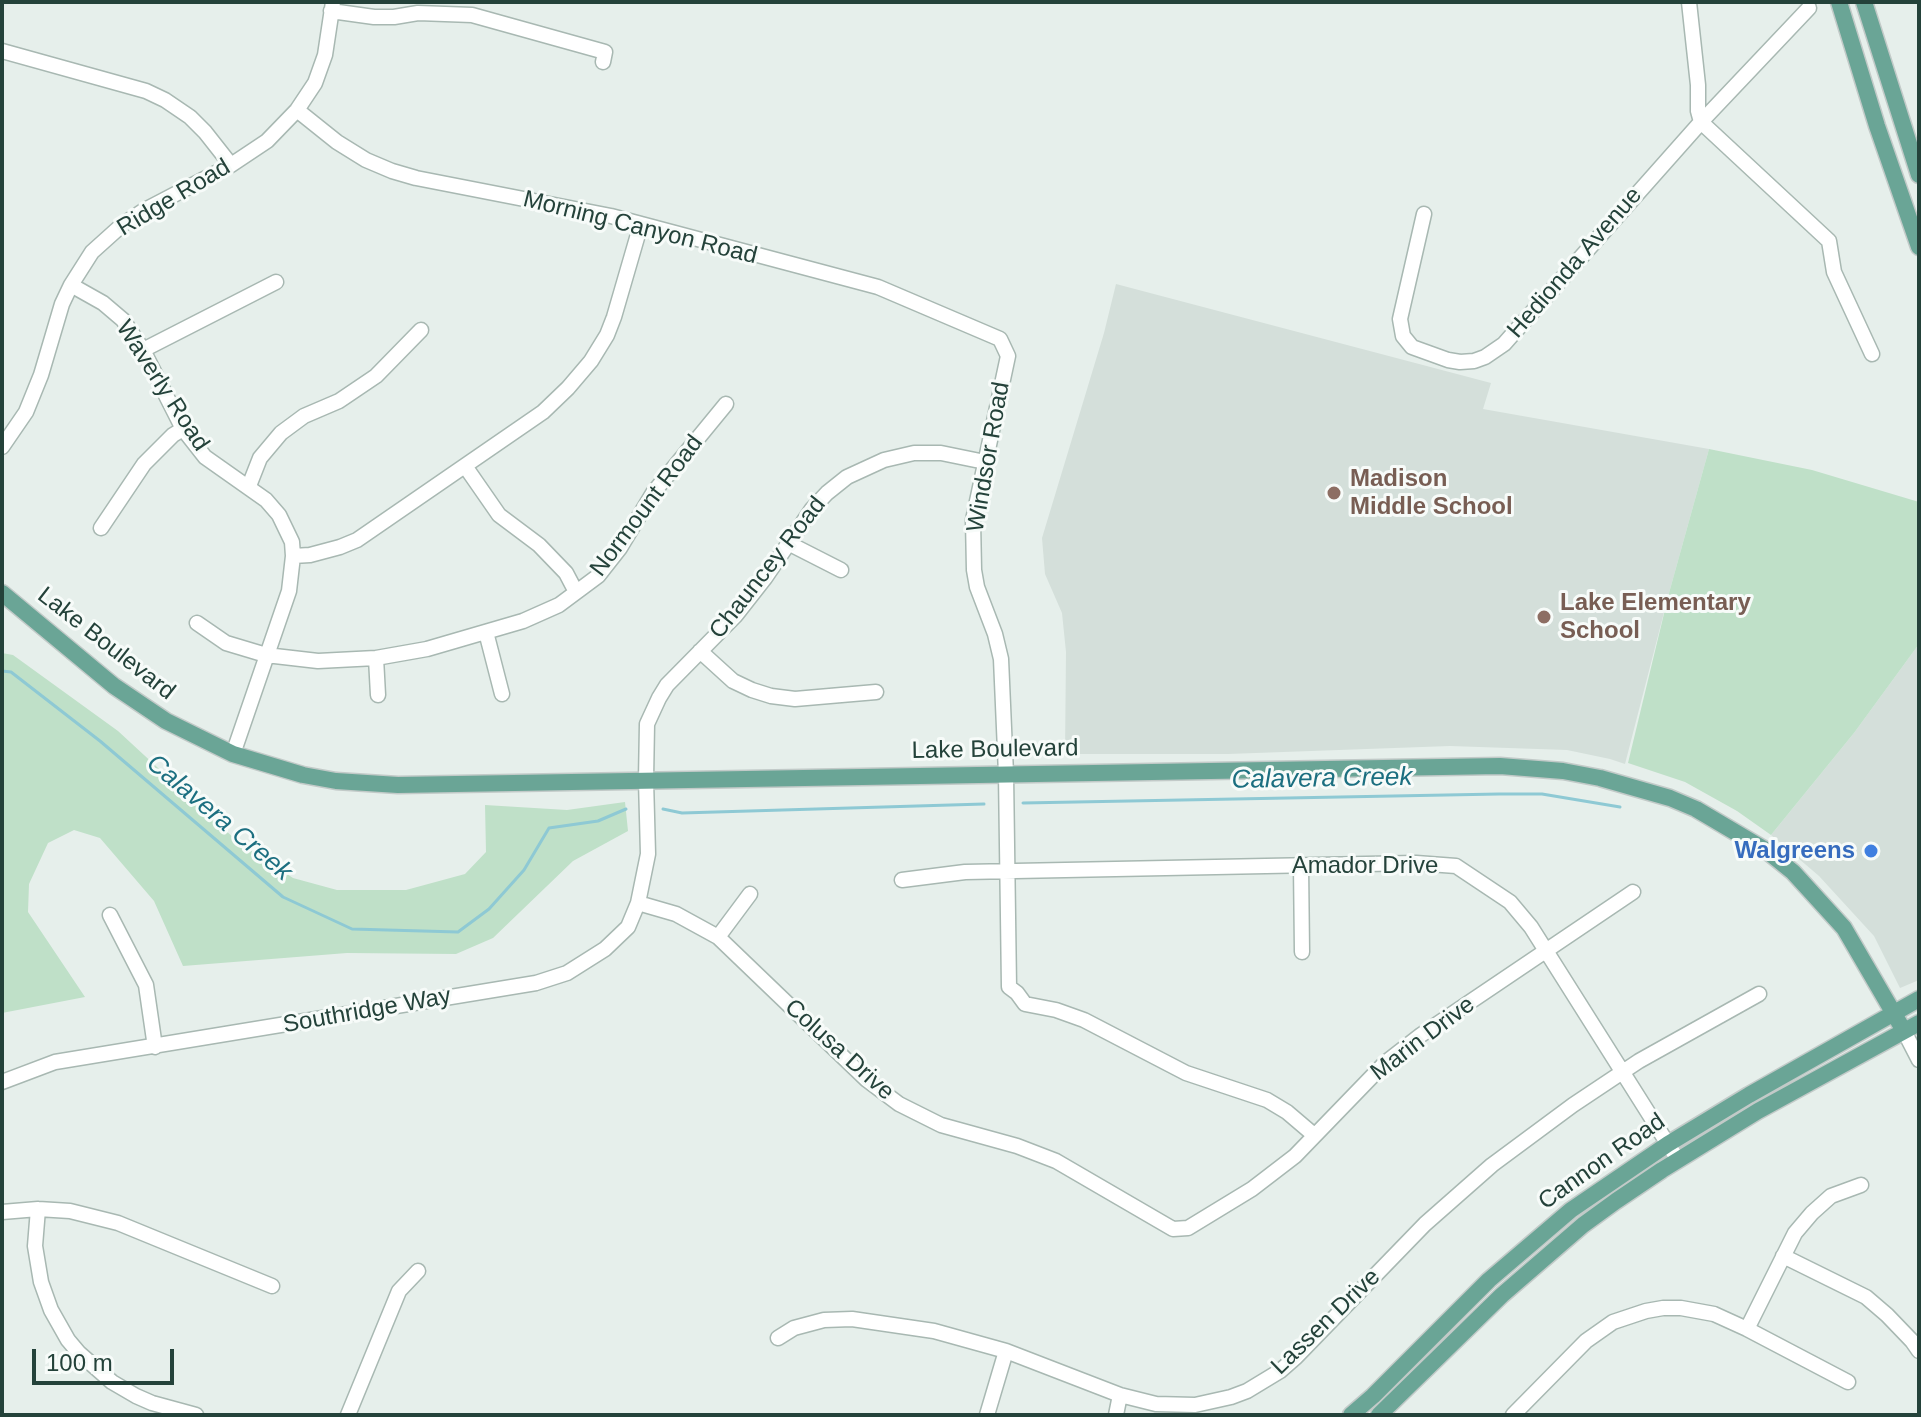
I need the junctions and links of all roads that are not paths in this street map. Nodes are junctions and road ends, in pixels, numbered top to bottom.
1 (1689, 2) edge
2 (1839, 2) edge
3 (1864, 2) edge
4 (332, 7) edge
5 (1809, 8) dead end
6 (2, 51) edge
7 (603, 62) dead end
8 (297, 110) junction
9 (1701, 122) junction
10 (231, 165) junction
11 (1919, 175) edge
12 (1424, 214) dead end
13 (641, 224) junction
14 (1919, 247) edge
15 (276, 282) dead end
16 (71, 285) junction
17 (421, 330) dead end
18 (992, 335) joint
19 (143, 350) junction
20 (1872, 354) dead end
21 (726, 404) dead end
22 (183, 429) junction
23 (2, 447) edge
24 (985, 462) junction
25 (465, 466) junction
26 (249, 486) junction
27 (101, 528) dead end
28 (788, 543) junction
29 (293, 556) junction
30 (841, 570) dead end
31 (576, 592) junction
32 (2, 593) edge
33 (197, 623) dead end
34 (486, 632) junction
35 (700, 651) junction
36 (266, 655) junction
37 (376, 658) junction
38 (876, 692) dead end
39 (502, 694) dead end
40 (378, 695) dead end
41 (233, 754) junction
42 (1006, 774) junction
43 (646, 780) junction
44 (648, 838) joint
45 (1301, 865) junction
46 (1007, 871) junction
47 (902, 880) dead end
48 (1633, 892) dead end
49 (750, 894) dead end
50 (638, 903) junction
51 (110, 915) dead end
52 (718, 937) junction
53 (1546, 951) junction
54 (1302, 952) dead end
55 (1759, 994) dead end
56 (1919, 999) edge
57 (1893, 1014) junction
58 (1919, 1023) edge
59 (1904, 1031) junction
60 (155, 1047) junction
61 (1919, 1060) edge
62 (1622, 1073) junction
63 (2, 1082) edge
64 (1314, 1135) junction
65 (1668, 1144) junction
66 (1678, 1160) junction
67 (1861, 1185) dead end
68 (38, 1209) junction
69 (2, 1212) edge
70 (1188, 1228) joint
71 (1783, 1256) junction
72 (418, 1271) dead end
73 (272, 1286) dead end
74 (1747, 1329) junction
75 (778, 1338) dead end
76 (1917, 1342) edge
77 (1006, 1351) junction
78 (1848, 1382) dead end
79 (1120, 1395) junction
80 (1373, 1396) junction
81 (1385, 1413) edge
82 (196, 1415) edge
83 (348, 1415) edge
84 (987, 1415) edge
85 (1116, 1415) edge
86 (1351, 1415) edge
87 (1513, 1415) edge

1 - 9 street
2 - 14 main road
3 - 11 main road
4 - 7 street
4 - 8 street, Ridge Road
5 - 9 street, Hedionda Avenue
6 - 10 street
8 - 10 street, Ridge Road
8 - 13 street, Morning Canyon Road
9 - 12 street, Hedionda Avenue
9 - 20 street
10 - 16 street, Ridge Road
13 - 18 street, Morning Canyon Road
13 - 25 street
15 - 19 street
16 - 19 street, Waverly Road
16 - 23 street, Ridge Road
17 - 26 street
18 - 24 street, Windsor Road
19 - 22 street, Waverly Road
21 - 31 street, Normount Road
22 - 26 street, Waverly Road
22 - 27 street
24 - 28 street, Chauncey Road
24 - 42 street, Windsor Road
25 - 29 street
25 - 31 street
26 - 29 street, Waverly Road
28 - 30 street
28 - 35 street, Chauncey Road
29 - 36 street, Waverly Road
31 - 34 street, Normount Road
32 - 41 main road, Lake Boulevard
33 - 36 street, Normount Road
34 - 37 street, Normount Road
34 - 39 street
35 - 38 street
35 - 43 street, Chauncey Road
36 - 37 street, Normount Road
36 - 41 street, Waverly Road
37 - 40 street
41 - 43 main road, Lake Boulevard
42 - 43 main road, Lake Boulevard
42 - 46 street, Windsor Road
42 - 57 main road, Lake Boulevard
43 - 44 street, Chauncey Road
44 - 50 street, Southridge Way
45 - 46 street, Amador Drive
45 - 53 street, Amador Drive
45 - 54 street
46 - 47 street, Amador Drive
46 - 64 street, Windsor Road
48 - 53 street, Marin Drive
49 - 52 street
50 - 52 street, Colusa Drive
50 - 60 street, Southridge Way
51 - 60 street
52 - 70 street, Colusa Drive
53 - 62 street, Amador Drive
53 - 64 street, Marin Drive
55 - 62 street, Lassen Drive
56 - 57 main road, Cannon Road
57 - 59 main road, Lake Boulevard
57 - 65 main road, Cannon Road
58 - 59 main road, Cannon Road
59 - 61 street, Lake Boulevard
59 - 66 main road, Cannon Road
60 - 63 street, Southridge Way
62 - 65 street, Amador Drive
62 - 79 street, Lassen Drive
64 - 70 street, Marin Drive
65 - 66 street, Amador Drive
65 - 80 main road, Cannon Road
66 - 81 main road, Cannon Road
67 - 71 street
68 - 69 street
68 - 73 street
68 - 82 street
71 - 74 street
71 - 76 street
72 - 83 street
74 - 78 street
74 - 87 street
75 - 77 street, Lassen Drive
77 - 79 street, Lassen Drive
77 - 84 street
79 - 85 street
80 - 81 street
80 - 86 main road, Cannon Road

